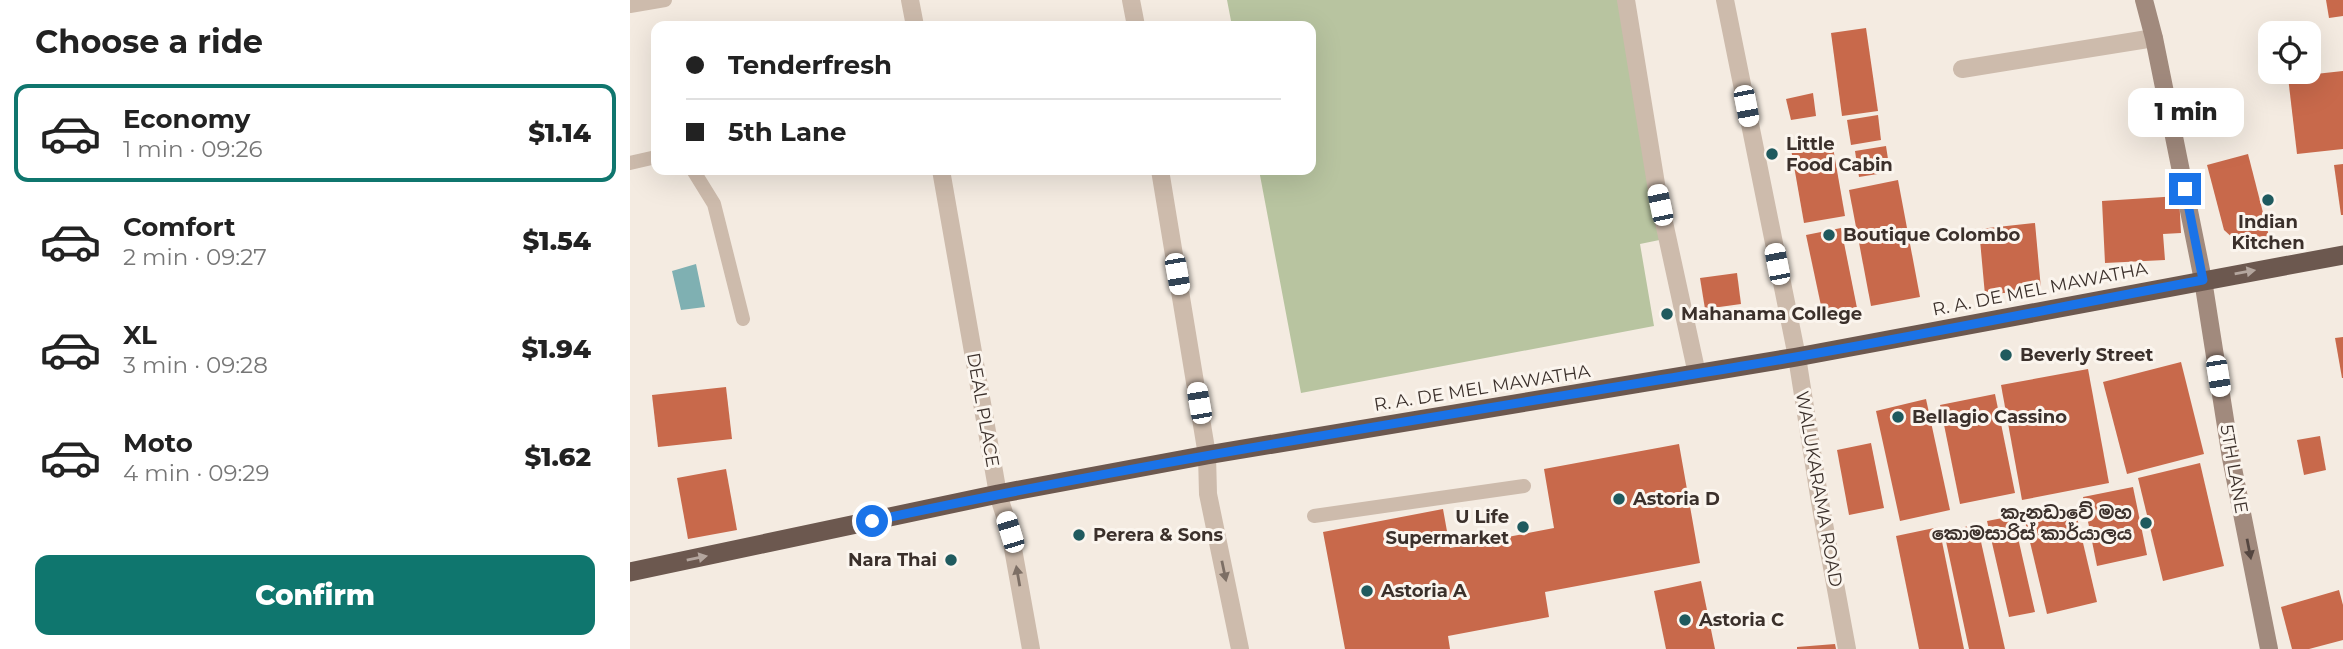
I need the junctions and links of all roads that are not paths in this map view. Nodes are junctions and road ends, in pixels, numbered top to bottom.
1 (665, 0) edge
2 (910, 0) edge
3 (1131, 0) edge
4 (1626, 0) edge
5 (1725, 0) edge
6 (2144, 0) edge
7 (630, 6) edge
8 (914, 21) edge
9 (1135, 21) edge
10 (2154, 38) junction
11 (1962, 69) dead end
12 (651, 158) edge
13 (630, 163) edge
14 (696, 175) edge
15 (942, 175) edge
16 (1161, 175) edge
17 (2343, 255) edge
18 (2203, 280) junction
19 (743, 319) dead end
20 (1797, 357) junction
21 (1697, 374) junction
22 (1207, 455) junction
23 (1524, 485) dead end
24 (998, 494) junction
25 (1314, 516) dead end
26 (630, 572) edge
27 (1031, 649) edge
28 (1240, 649) edge
29 (1847, 649) edge
30 (2269, 649) edge

1 - 7 lane
2 - 8 street
3 - 9 street
4 - 21 street
5 - 20 street, WALUKARAMA ROAD
6 - 10 main road, 5TH LANE
10 - 11 street
10 - 18 main road, 5TH LANE
12 - 13 lane
14 - 19 lane
15 - 24 street, DEAL PLACE
16 - 22 street
18 -> 17 highway, R. A. DE MEL MAWATHA
18 - 20 highway, R. A. DE MEL MAWATHA
18 -> 30 main road, 5TH LANE
20 - 21 highway, R. A. DE MEL MAWATHA
20 - 29 street, WALUKARAMA ROAD
21 - 22 highway, R. A. DE MEL MAWATHA
22 - 24 highway, R. A. DE MEL MAWATHA
22 -> 28 street
23 - 25 lane
26 -> 24 highway, R. A. DE MEL MAWATHA
27 -> 24 street, DEAL PLACE

